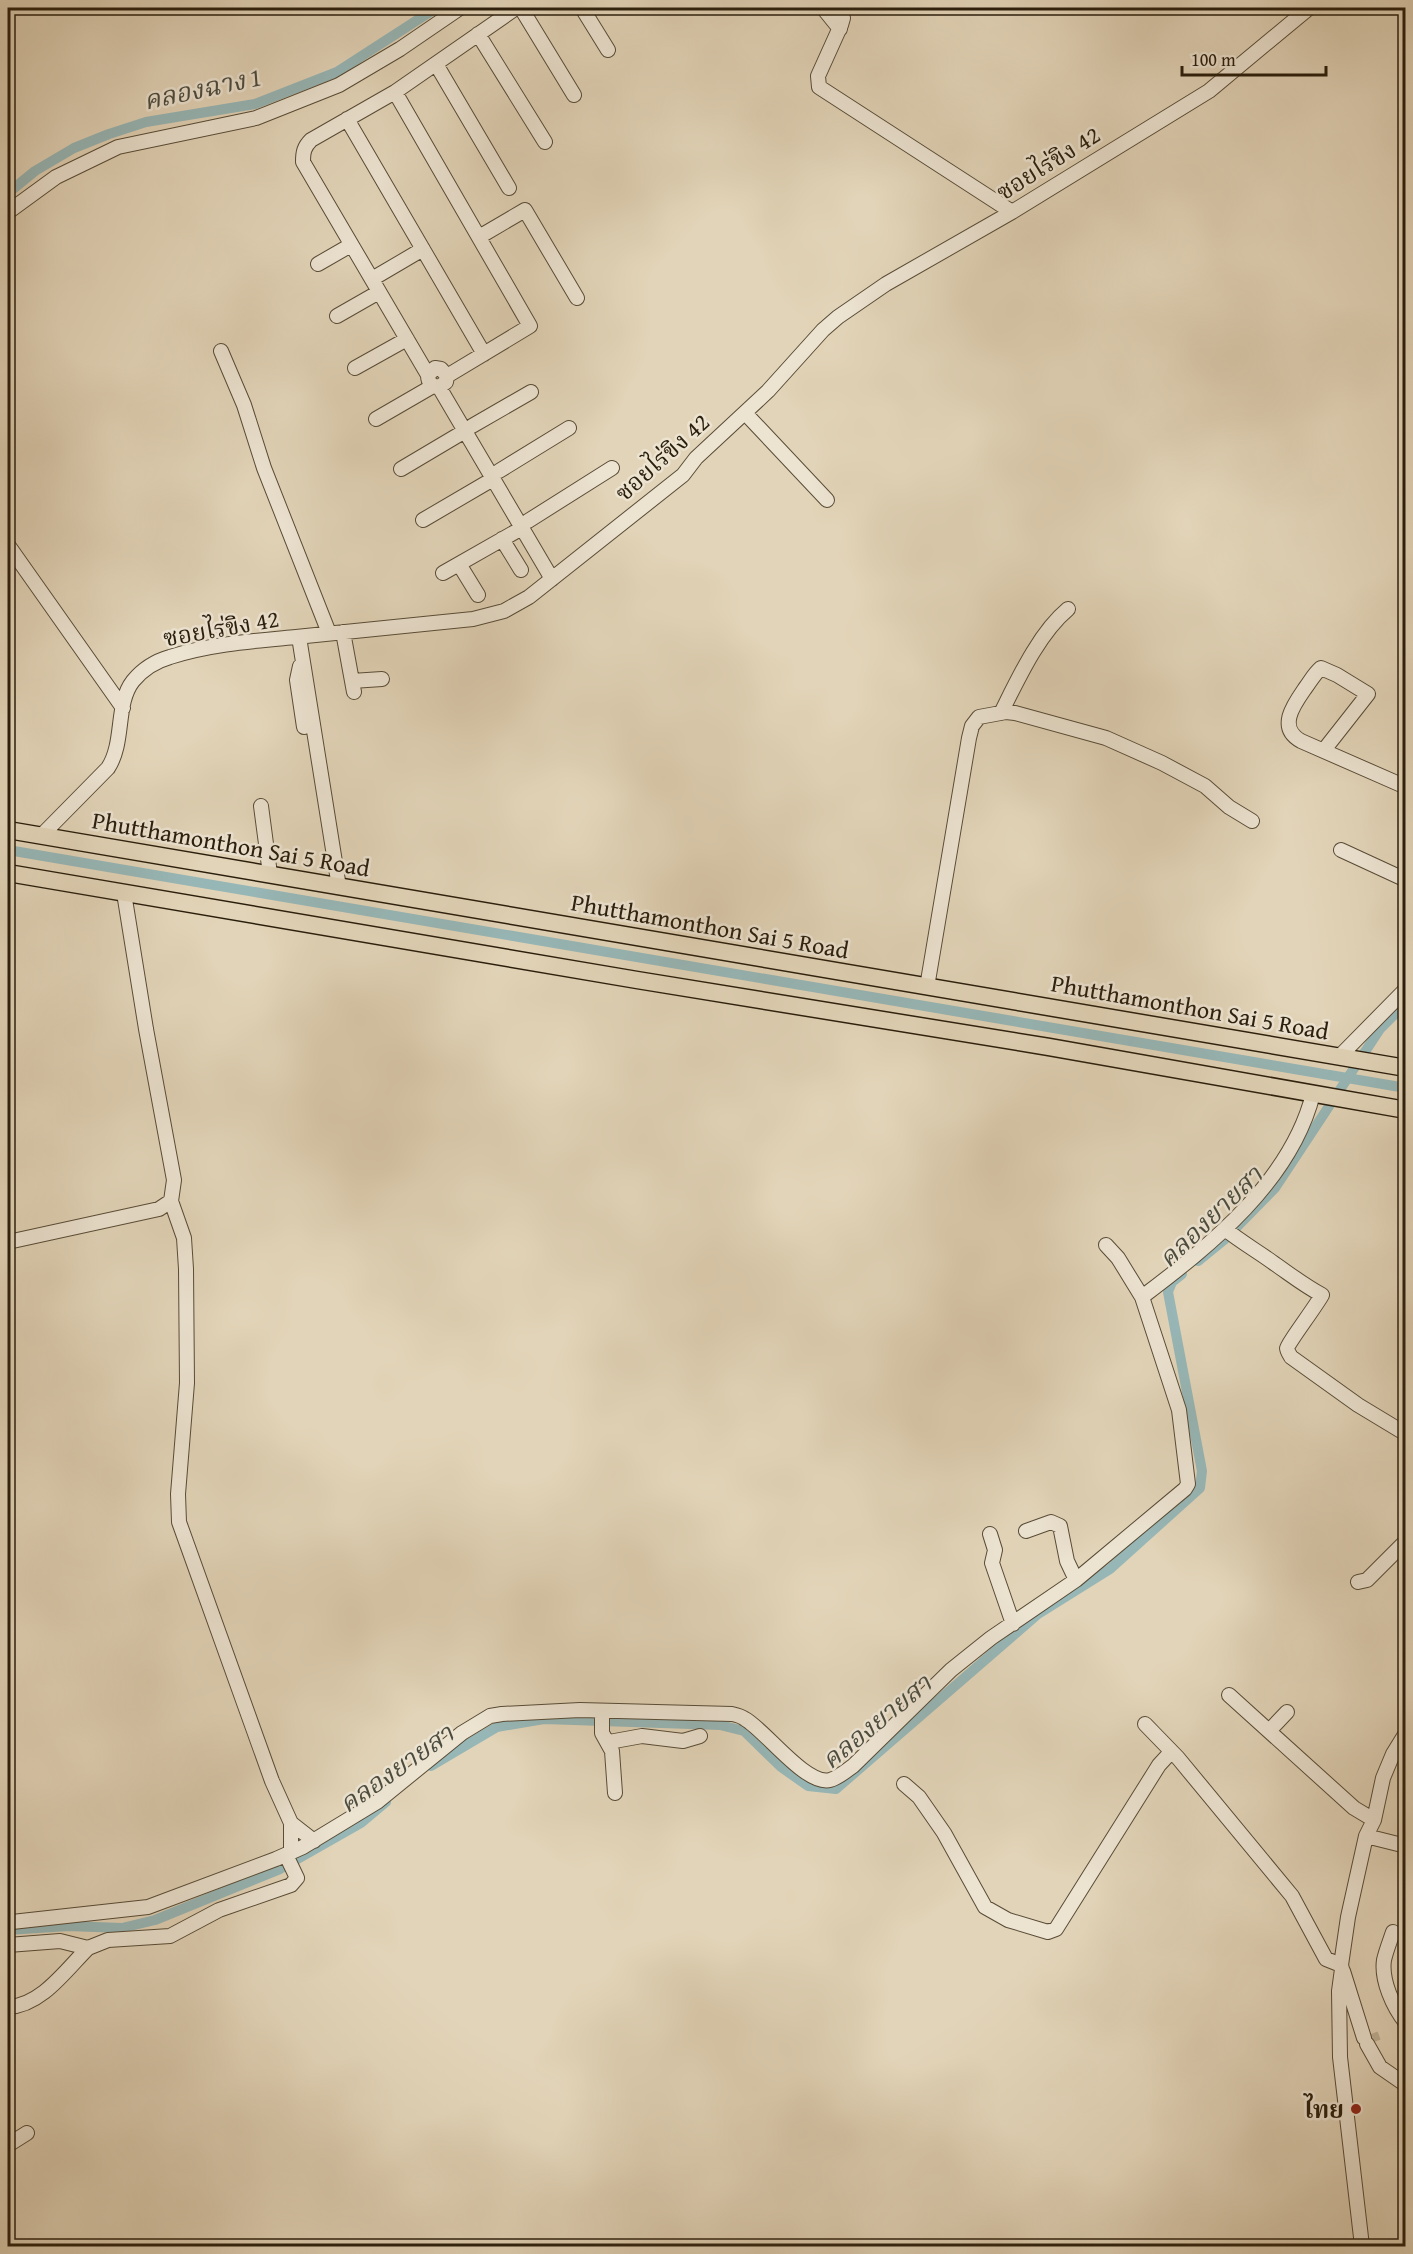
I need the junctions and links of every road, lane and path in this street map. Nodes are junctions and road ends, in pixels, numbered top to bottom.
1 (460, 8) edge
2 (516, 8) edge
3 (521, 8) edge
4 (582, 8) edge
5 (823, 8) edge
6 (839, 8) edge
7 (1309, 8) edge
8 (840, 29) junction
9 (478, 34) junction
10 (608, 50) dead end
11 (436, 64) junction
12 (395, 92) junction
13 (574, 96) dead end
14 (347, 119) junction
15 (545, 142) dead end
16 (509, 188) dead end
17 (8, 212) edge
18 (1012, 212) junction
19 (478, 237) junction
20 (351, 244) junction
21 (423, 249) junction
22 (318, 264) dead end
23 (372, 279) junction
24 (379, 292) junction
25 (577, 298) dead end
26 (337, 316) dead end
27 (407, 339) junction
28 (221, 351) dead end
29 (484, 354) junction
30 (356, 368) dead end
31 (438, 381) junction
32 (531, 392) dead end
33 (745, 413) junction
34 (376, 419) dead end
35 (569, 428) dead end
36 (468, 429) junction
37 (612, 468) dead end
38 (401, 469) dead end
39 (496, 475) junction
40 (827, 500) dead end
41 (423, 520) dead end
42 (525, 525) junction
43 (502, 539) junction
44 (8, 546) edge
45 (459, 564) junction
46 (521, 570) dead end
47 (443, 573) dead end
48 (555, 576) junction
49 (478, 595) dead end
50 (1068, 609) dead end
51 (336, 632) junction
52 (299, 637) junction
53 (382, 679) dead end
54 (123, 708) junction
55 (1001, 713) junction
56 (1324, 750) junction
57 (1406, 788) edge
58 (261, 806) dead end
59 (1252, 821) dead end
60 (8, 830) edge
61 (41, 836) junction
62 (1341, 850) dead end
63 (8, 873) edge
64 (270, 874) junction
65 (1406, 880) edge
66 (335, 886) junction
67 (124, 893) junction
68 (927, 987) junction
69 (1406, 989) edge
70 (1341, 1057) junction
71 (1406, 1068) edge
72 (1315, 1094) junction
73 (1406, 1110) edge
74 (171, 1200) junction
75 (1229, 1233) junction
76 (8, 1242) edge
77 (1106, 1245) dead end
78 (1142, 1297) junction
79 (1406, 1434) edge
80 (1026, 1531) dead end
81 (990, 1534) dead end
82 (1406, 1541) edge
83 (1076, 1580) junction
84 (1358, 1582) dead end
85 (1013, 1624) junction
86 (1229, 1695) dead end
87 (1287, 1712) dead end
88 (1145, 1724) dead end
89 (604, 1726) junction
90 (1269, 1731) junction
91 (1406, 1733) edge
92 (700, 1736) dead end
93 (1171, 1752) junction
94 (904, 1784) dead end
95 (615, 1793) dead end
96 (1374, 1820) junction
97 (291, 1823) junction
98 (1366, 1836) junction
99 (314, 1841) junction
100 (1406, 1846) edge
101 (289, 1856) junction
102 (12, 1922) dead end
103 (1393, 1932) dead end
104 (8, 1944) edge
105 (88, 1948) junction
106 (1341, 1967) junction
107 (8, 2007) edge
108 (1406, 2023) edge
109 (1397, 2074) edge
110 (1406, 2085) edge
111 (27, 2133) dead end
112 (8, 2145) edge
113 (1362, 2247) edge

1 - 17 street
2 - 9 street
3 - 13 street
4 - 10 street
5 - 8 street
6 - 8 street
7 - 18 street, ซอยไร่ขิง 42
8 - 18 street
9 - 11 street
9 - 15 street
11 - 12 street
11 - 16 street
12 - 14 street
12 - 19 street
14 - 20 street
14 - 21 street
18 - 33 street, ซอยไร่ขิง 42
19 - 25 street
19 - 29 street
20 - 22 street
20 - 23 street
21 - 23 street
21 - 29 street
23 - 24 street
24 - 26 street
24 - 27 street
27 - 30 street
27 - 31 street
28 - 51 street
29 - 31 street
31 - 34 street
31 - 36 street
32 - 36 street
33 - 40 street
33 - 48 street, ซอยไร่ขิง 42
35 - 39 street
36 - 38 street
36 - 39 street
37 - 42 street
39 - 41 street
39 - 42 street
42 - 43 street
42 - 48 street
43 - 45 street
43 - 46 street
44 - 54 street
45 - 47 street
45 - 49 street
48 - 51 street, ซอยไร่ขิง 42
50 - 55 street
51 - 52 street, ซอยไร่ขิง 42
51 - 53 street
52 - 54 street, ซอยไร่ขิง 42
52 - 66 street
54 - 61 street, ซอยไร่ขิง 42
55 - 59 street
55 - 68 street
56 - 56 street
56 - 57 street
58 - 64 street
60 - 61 main road, Phutthamonthon Sai 5 Road
61 - 64 main road, Phutthamonthon Sai 5 Road
62 - 65 street
63 - 67 main road
64 - 66 main road, Phutthamonthon Sai 5 Road
66 - 68 main road, Phutthamonthon Sai 5 Road
67 - 72 main road
67 - 74 street
68 - 70 main road, Phutthamonthon Sai 5 Road
69 - 70 street
70 - 71 main road, Phutthamonthon Sai 5 Road
72 - 73 main road
72 - 75 street
74 - 76 street
74 - 97 street
75 - 78 street
75 - 79 street
77 - 78 street
78 - 83 street
80 - 83 street
81 - 85 street
82 - 84 street
83 - 85 street
85 - 89 street
86 - 90 street
87 - 90 street
88 - 93 street
89 - 92 street
89 - 95 street
89 - 99 street
90 - 96 street
91 - 96 street
93 - 94 street
93 - 106 street
96 - 98 street
97 - 99 street
97 - 101 street
98 - 100 street
98 - 106 street
99 - 101 street
101 - 102 street
101 - 105 street
103 - 108 street
104 - 105 street
105 - 107 street
106 - 109 street
106 - 113 street
109 - 110 street
111 - 112 street

